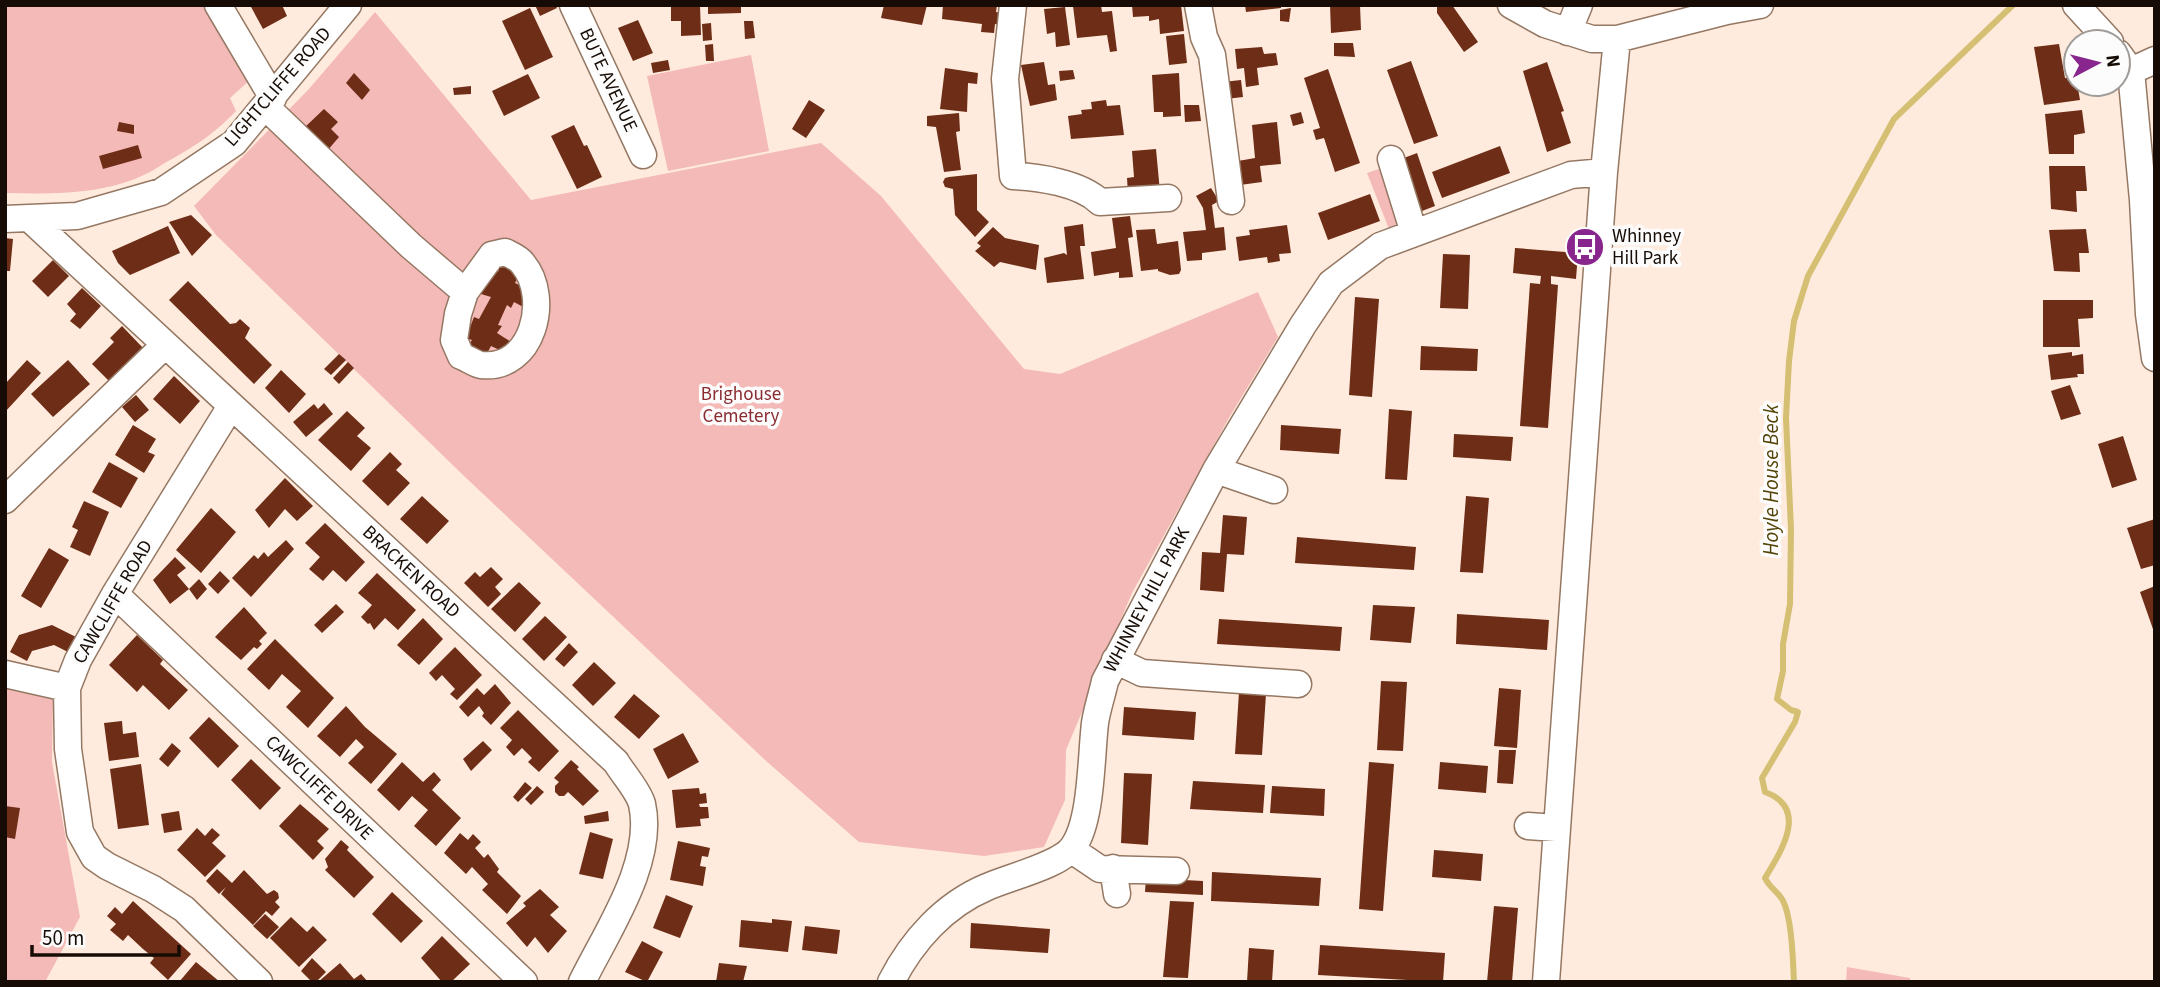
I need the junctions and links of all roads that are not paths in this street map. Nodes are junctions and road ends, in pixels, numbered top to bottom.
1 (218, 5) edge
2 (348, 5) edge
3 (573, 5) edge
4 (1013, 5) edge
5 (1198, 5) edge
6 (1511, 5) edge
7 (1578, 5) edge
8 (2076, 5) edge
9 (1754, 6) edge
10 (2097, 28) edge
11 (1568, 32) junction
12 (1617, 39) junction
13 (2135, 61) edge
14 (270, 102) junction
15 (643, 155) dead end
16 (1391, 159) dead end
17 (1604, 172) junction
18 (1168, 198) dead end
19 (1231, 201) dead end
20 (17, 219) edge
21 (1414, 233) junction
22 (465, 292) dead end
23 (2152, 313) edge
24 (165, 345) junction
25 (2155, 358) edge
26 (231, 406) junction
27 (1216, 470) junction
28 (1274, 490) dead end
29 (5, 500) edge
30 (115, 594) junction
31 (1115, 660) junction
32 (5, 674) edge
33 (1298, 684) dead end
34 (67, 688) junction
35 (1528, 826) dead end
36 (1556, 828) junction
37 (1072, 850) junction
38 (1113, 868) junction
39 (1176, 871) dead end
40 (1117, 894) dead end
41 (259, 982) edge
42 (524, 982) edge
43 (582, 982) edge
44 (891, 982) edge
45 (1546, 982) edge

1 - 14 street
2 - 14 street, LIGHTCLIFFE ROAD
3 - 15 street, BUTE AVENUE
4 - 18 street
5 - 19 street
6 - 11 street
7 - 11 street
8 - 10 street
9 - 12 street
11 - 12 street
12 - 17 street
13 - 23 street
14 - 20 street, LIGHTCLIFFE ROAD
14 - 22 street
16 - 21 street
17 - 21 street, WHINNEY HILL PARK
17 - 36 street
20 - 24 street, BRACKEN ROAD
21 - 27 street, WHINNEY HILL PARK
23 - 25 street
24 - 26 street, BRACKEN ROAD
24 - 29 street
26 - 30 street, CAWCLIFFE ROAD
26 - 43 street, BRACKEN ROAD
27 - 28 street
27 - 31 street, WHINNEY HILL PARK
30 - 34 street, CAWCLIFFE ROAD
30 - 42 street, CAWCLIFFE DRIVE
31 - 33 street
31 - 37 street, WHINNEY HILL PARK
32 - 34 street
34 - 41 street, CAWCLIFFE ROAD
35 - 36 street
36 - 45 street
37 - 38 street
37 - 44 street
38 - 39 street
38 - 40 street

